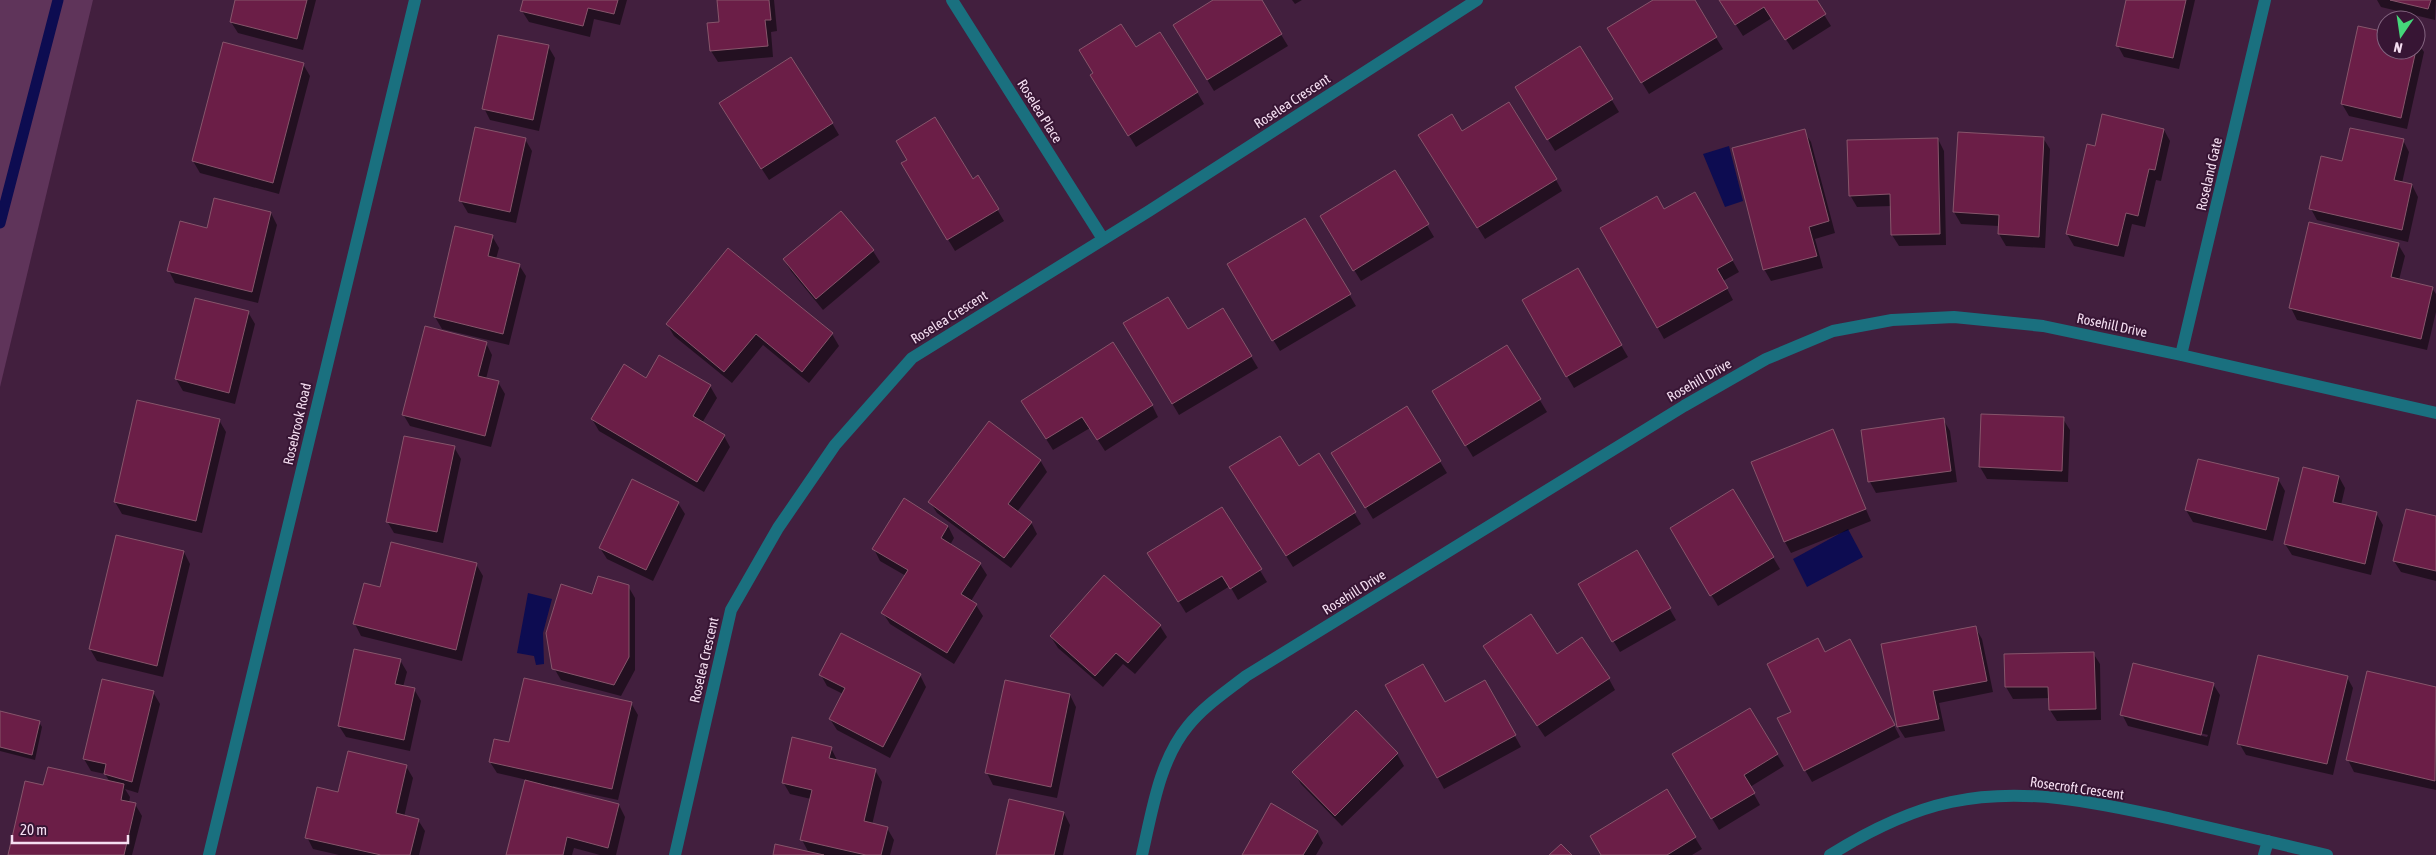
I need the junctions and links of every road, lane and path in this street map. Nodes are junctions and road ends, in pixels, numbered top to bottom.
1 (415, 0) edge
2 (952, 0) edge
3 (1477, 0) edge
4 (2265, 0) edge
5 (1103, 239) junction
6 (2181, 355) junction
7 (2436, 413) edge
8 (2268, 841) junction
9 (210, 855) edge
10 (675, 855) edge
11 (1142, 855) edge
12 (1830, 855) edge
13 (2264, 855) edge
14 (2327, 855) edge

1 - 9 street, Rosebrook Road
2 - 5 street, Roselea Place
3 - 5 street, Roselea Crescent
4 - 6 street, Roseland Gate
5 - 10 street, Roselea Crescent
6 - 7 street, Rosehill Drive
6 - 11 street, Rosehill Drive
8 - 12 street, Rosecroft Crescent
8 - 13 street
8 - 14 street, Rosecroft Crescent

